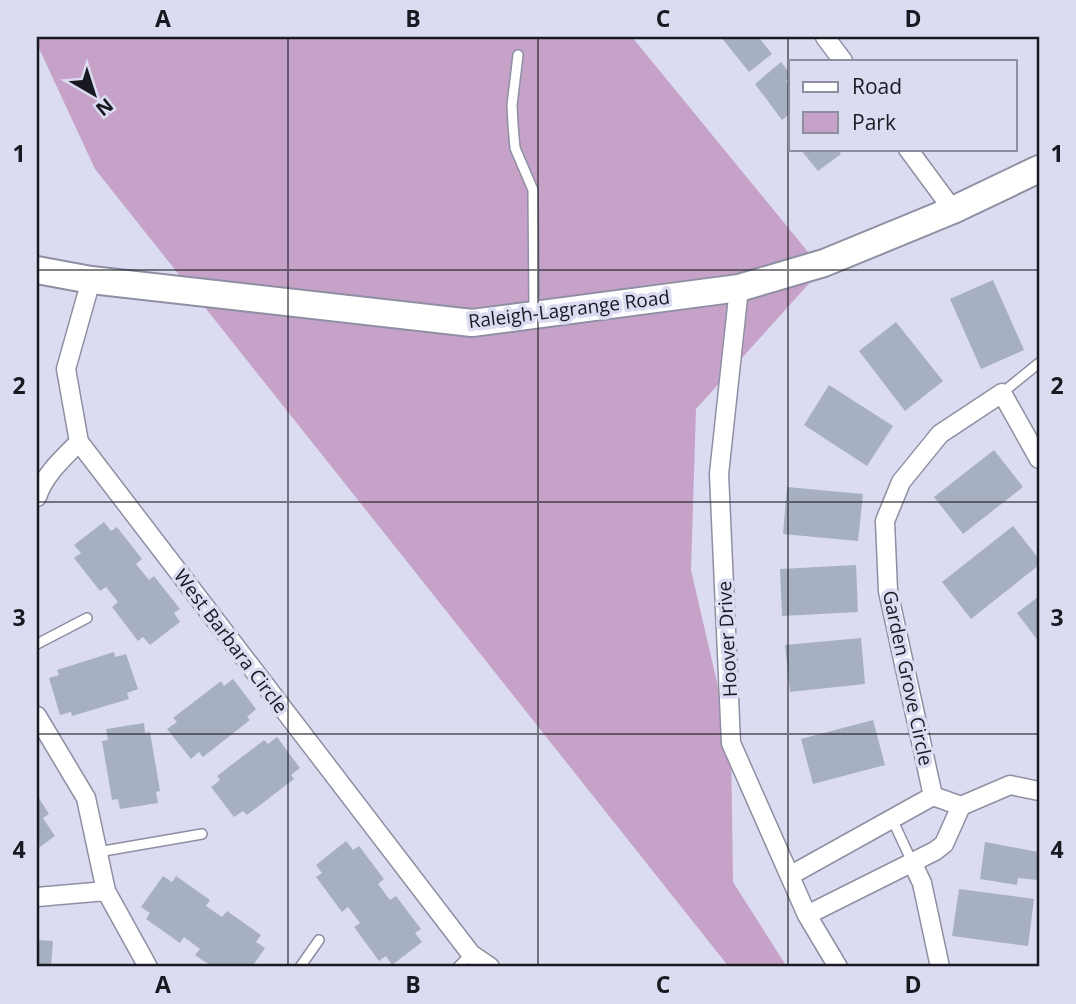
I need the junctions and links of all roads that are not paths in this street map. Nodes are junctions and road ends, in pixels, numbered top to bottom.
1 (825, 37) edge
2 (518, 55) dead end
3 (842, 60) edge
4 (909, 150) edge
5 (1039, 169) edge
6 (953, 210) junction
7 (37, 270) edge
8 (91, 280) junction
9 (739, 288) junction
10 (534, 315) junction
11 (1039, 363) edge
12 (1002, 393) junction
13 (79, 442) junction
14 (1039, 459) edge
15 (37, 496) edge
16 (87, 618) dead end
17 (37, 645) edge
18 (37, 716) edge
19 (1039, 791) edge
20 (933, 796) junction
21 (961, 806) junction
22 (892, 819) junction
23 (202, 834) dead end
24 (98, 852) junction
25 (913, 864) junction
26 (791, 875) junction
27 (106, 891) junction
28 (37, 897) edge
29 (807, 915) junction
30 (319, 940) dead end
31 (471, 954) junction
32 (148, 967) edge
33 (300, 967) edge
34 (458, 967) edge
35 (489, 967) edge
36 (838, 967) edge
37 (940, 967) edge

1 - 3 street
2 - 10 lane
4 - 6 street
5 - 6 main road, Raleigh-Lagrange Road
6 - 9 main road, Raleigh-Lagrange Road
7 - 8 main road, Raleigh-Lagrange Road
8 - 10 main road, Raleigh-Lagrange Road
8 - 13 street, West Barbara Circle
9 - 10 main road, Raleigh-Lagrange Road
9 - 26 street, Hoover Drive
11 - 12 lane
12 - 14 street
12 - 20 street, Garden Grove Circle
13 - 15 street
13 - 31 street, West Barbara Circle
16 - 17 lane
18 - 24 street
19 - 21 street
20 - 21 street
20 - 22 street
21 - 25 street
22 - 25 lane
22 - 26 street
23 - 24 lane
24 - 27 street
25 - 29 street
25 - 37 street
26 - 29 street, Hoover Drive
27 - 28 street
27 - 32 street
29 - 36 street, Hoover Drive
30 - 33 lane
31 - 34 lane
31 - 35 street, West Barbara Circle

